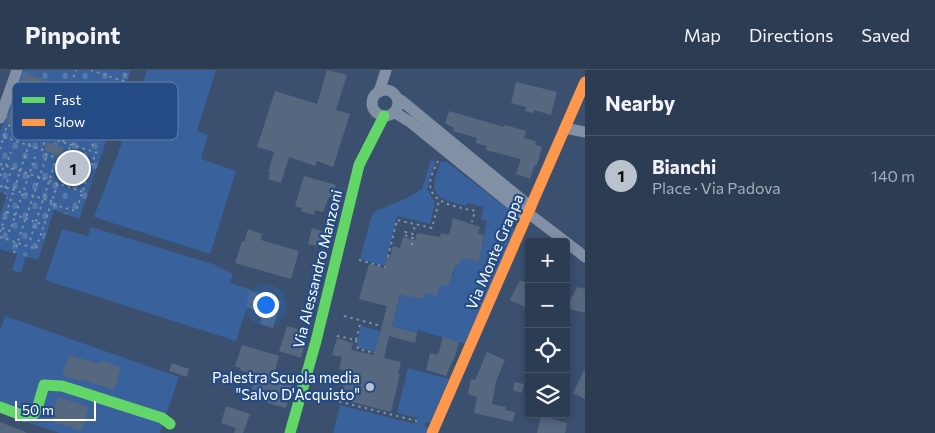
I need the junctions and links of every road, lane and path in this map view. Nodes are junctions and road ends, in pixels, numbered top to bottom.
1 (17, 70) edge
2 (76, 70) edge
3 (91, 70) edge
4 (127, 70) edge
5 (387, 70) edge
6 (13, 82) edge
7 (72, 82) edge
8 (585, 82) edge
9 (12, 84) edge
10 (379, 92) junction
11 (394, 95) junction
12 (389, 114) junction
13 (0, 118) edge
14 (12, 126) edge
15 (565, 128) junction
16 (585, 132) edge
17 (4, 137) junction
18 (12, 140) edge
19 (13, 140) edge
20 (31, 140) edge
21 (45, 140) edge
22 (56, 140) edge
23 (74, 140) edge
24 (94, 140) edge
25 (63, 142) joint
26 (72, 144) junction
27 (29, 145) junction
28 (0, 150) edge
29 (42, 150) junction
30 (90, 150) junction
31 (11, 152) dead end
32 (36, 154) dead end
33 (47, 155) junction
34 (56, 160) dead end
35 (65, 160) junction
36 (438, 161) dead end
37 (0, 164) edge
38 (5, 165) junction
39 (12, 168) junction
40 (21, 171) junction
41 (29, 174) junction
42 (0, 176) edge
43 (40, 177) junction
44 (50, 181) junction
45 (58, 183) junction
46 (0, 186) edge
47 (5, 188) junction
48 (14, 190) junction
49 (83, 192) junction
50 (23, 193) junction
51 (33, 196) junction
52 (43, 199) junction
53 (439, 201) junction
54 (51, 204) junction
55 (7, 212) junction
56 (528, 212) junction
57 (15, 215) junction
58 (25, 219) junction
59 (36, 222) junction
60 (472, 222) dead end
61 (416, 224) junction
62 (44, 225) junction
63 (1, 228) junction
64 (0, 232) edge
65 (0, 236) edge
66 (561, 238) edge
67 (30, 240) dead end
68 (18, 242) junction
69 (412, 245) dead end
70 (570, 245) edge
71 (14, 253) dead end
72 (388, 257) dead end
73 (585, 257) edge
74 (359, 260) dead end
75 (385, 267) dead end
76 (344, 316) dead end
77 (361, 321) junction
78 (382, 326) dead end
79 (337, 336) dead end
80 (356, 340) junction
81 (374, 353) dead end
82 (333, 400) dead end
83 (0, 408) edge
84 (417, 421) dead end
85 (170, 424) dead end
86 (290, 433) edge
87 (432, 433) edge

1 - 6 street
2 - 7 path
3 - 4 path
5 - 10 street
5 - 11 street
8 - 15 street, Via Monte Grappa
9 - 13 street
10 - 11 street
10 - 12 street
11 - 12 street
11 - 56 street
12 - 56 street
12 - 86 street, Via Alessandro Manzoni
14 - 17 path
15 - 16 street
15 - 56 street, Via Monte Grappa
17 - 18 path
17 - 28 path
19 - 27 path
20 - 27 path
21 - 29 path
22 - 25 path
23 - 26 path
24 - 30 path
25 - 26 path
26 - 30 path
26 - 35 path
27 - 29 path
27 - 40 path
29 - 33 path
30 - 49 path
31 - 38 path
32 - 41 path
33 - 35 path
33 - 43 path
34 - 44 path
35 - 45 path
36 - 53 path
37 - 38 path
38 - 39 path
38 - 42 path
39 - 40 path
39 - 47 path
40 - 41 path
40 - 48 path
41 - 43 path
41 - 50 path
43 - 44 path
43 - 51 path
44 - 45 path
44 - 52 path
45 - 49 path
45 - 54 path
46 - 47 path
47 - 48 path
48 - 50 path
48 - 55 path
49 - 54 path
50 - 51 path
50 - 57 path
51 - 52 path
51 - 58 path
52 - 54 path
52 - 59 path
53 - 60 path
53 - 61 path
54 - 62 path
55 - 57 path
55 - 63 path
56 - 66 street
56 - 87 street, Via Monte Grappa
57 - 58 path
57 - 63 path
58 - 59 path
58 - 68 path
59 - 62 path
59 - 67 path
61 - 69 path
61 - 72 path
62 - 68 path
63 - 64 path
65 - 68 path
68 - 71 path
70 - 73 street
74 - 75 path
76 - 77 path
77 - 78 path
77 - 80 path
79 - 80 path
80 - 81 path
82 - 84 path
83 - 85 street

